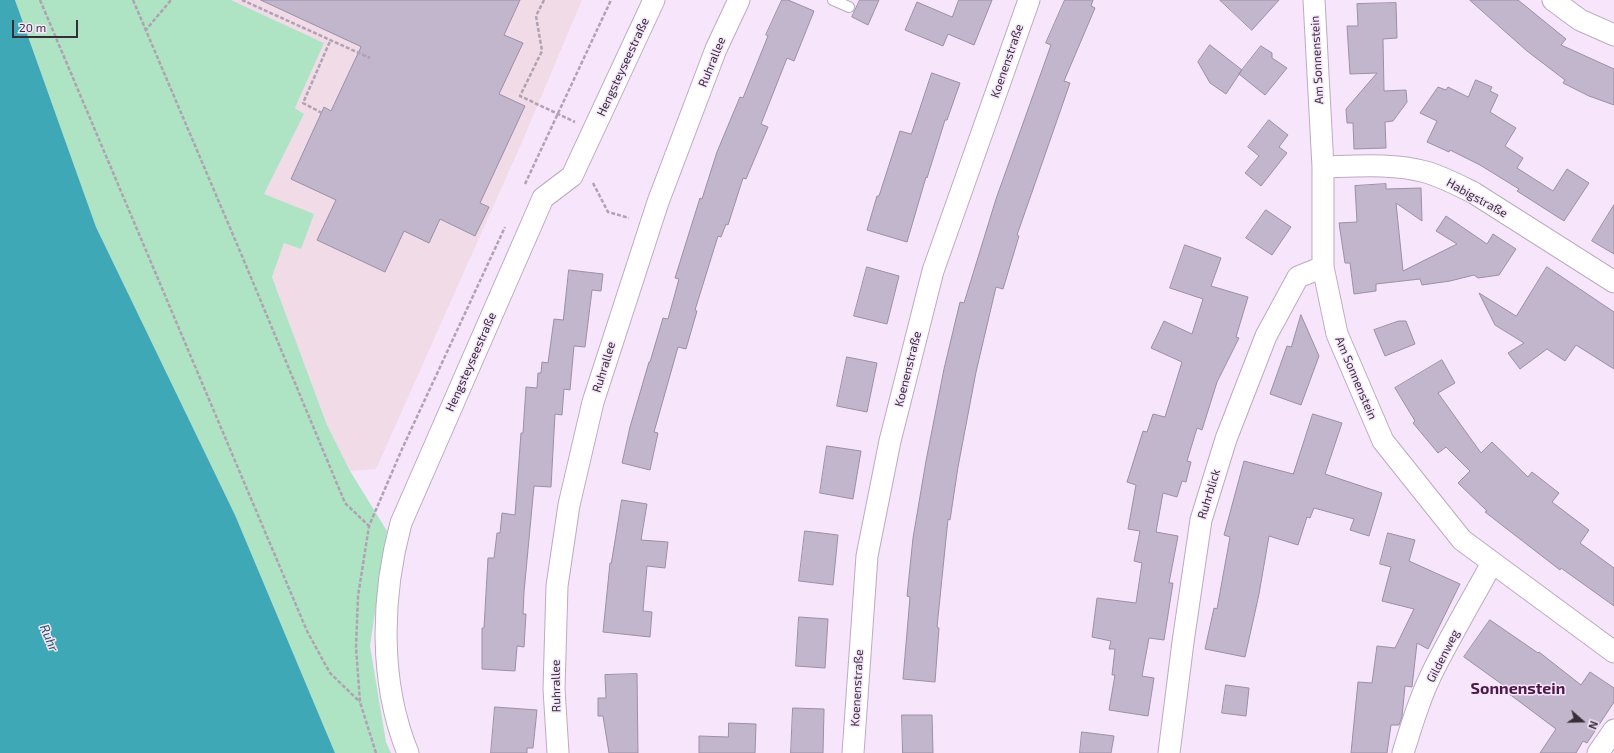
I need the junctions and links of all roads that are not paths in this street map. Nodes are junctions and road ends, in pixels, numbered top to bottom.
1 (654, 0) edge
2 (739, 0) edge
3 (833, 0) edge
4 (1029, 0) edge
5 (1314, 0) edge
6 (1553, 0) edge
7 (849, 7) dead end
8 (1614, 35) edge
9 (1323, 167) junction
10 (1323, 267) junction
11 (1614, 282) edge
12 (1492, 563) junction
13 (1614, 652) edge
14 (1614, 730) edge
15 (408, 753) edge
16 (558, 753) edge
17 (853, 753) edge
18 (1169, 753) edge
19 (1403, 753) edge
20 (1598, 753) edge

1 - 15 street, Hengsteyseestraße
2 - 16 street, Ruhrallee
3 - 7 lane
4 - 17 street, Koenenstraße
5 - 9 street, Am Sonnenstein
6 - 8 street
9 - 10 street, Am Sonnenstein
9 - 11 street, Habigstraße
10 - 12 street, Am Sonnenstein
10 - 18 street, Ruhrblick
12 - 13 street, Am Sonnenstein
12 - 19 street, Gildenweg
14 - 20 street

